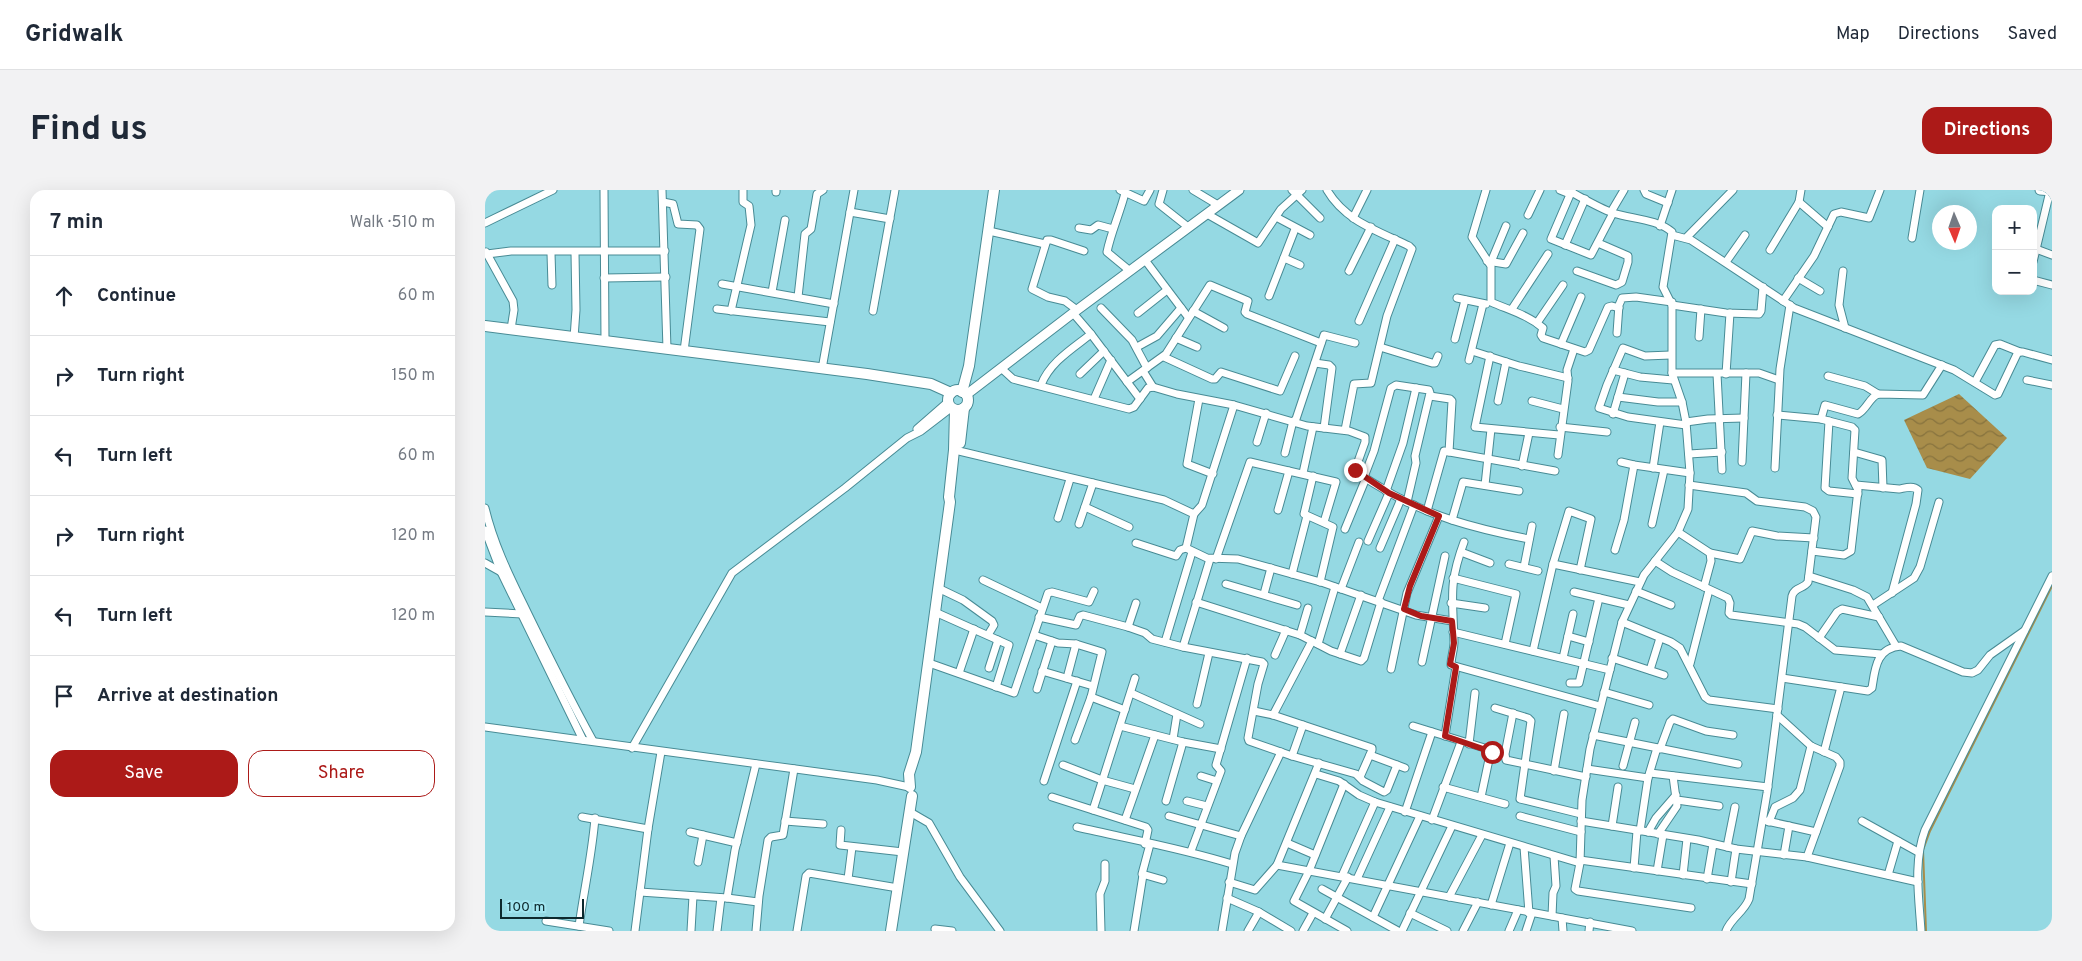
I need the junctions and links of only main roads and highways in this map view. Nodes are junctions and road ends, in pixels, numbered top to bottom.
1 (994, 190) edge
2 (1239, 190) edge
3 (2039, 190) edge
4 (2051, 191) edge
5 (485, 326) edge
6 (957, 400) junction
7 (950, 502) junction
8 (891, 931) edge

1 - 6 highway
2 - 6 main road
3 - 4 main road
5 - 6 highway
6 - 7 highway
6 - 7 highway
7 - 8 highway

